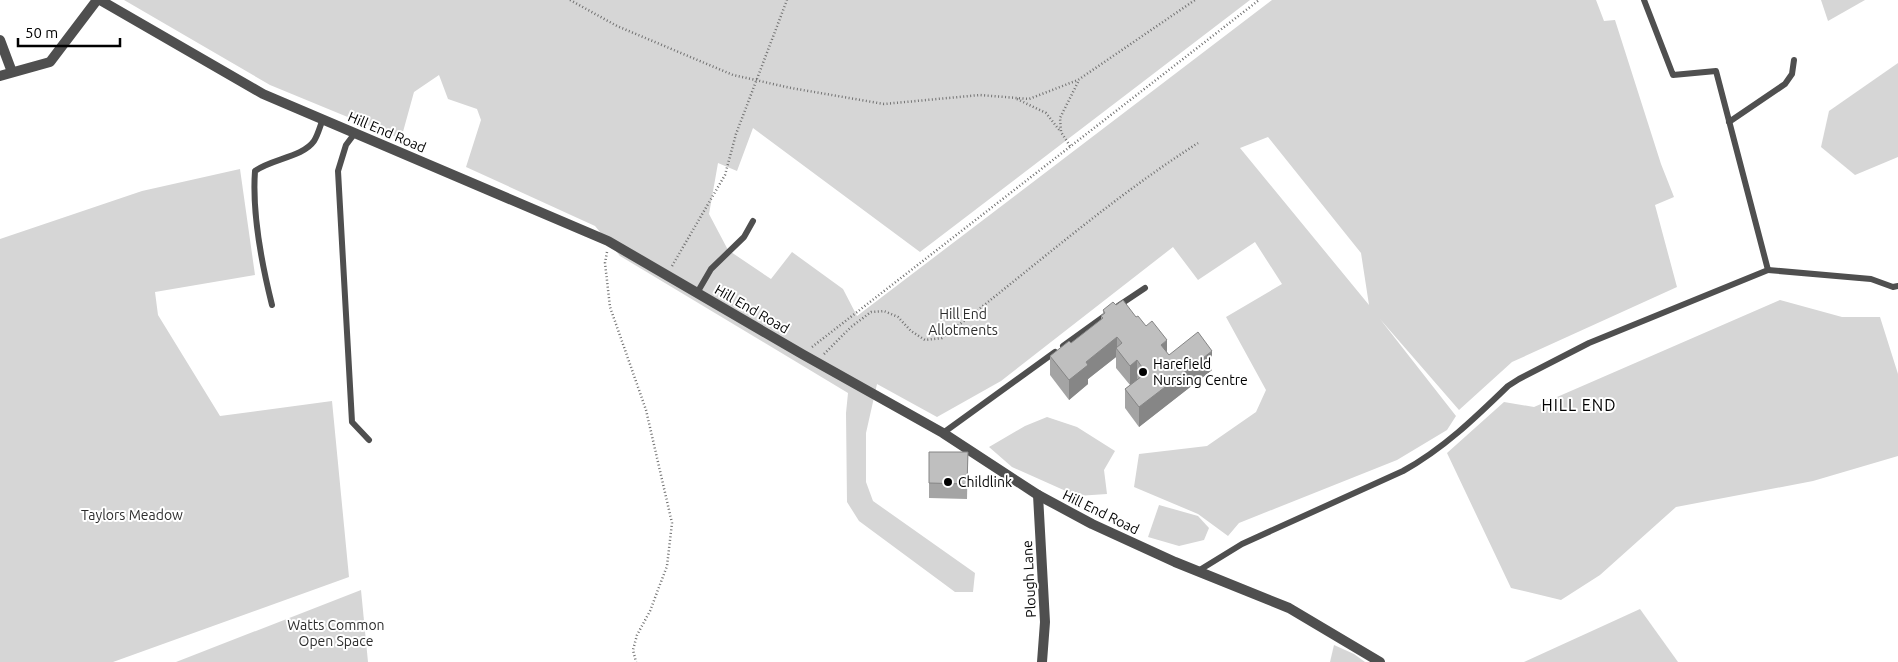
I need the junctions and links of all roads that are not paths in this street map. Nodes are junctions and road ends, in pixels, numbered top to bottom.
1 (98, 0) edge
2 (1644, 0) edge
3 (0, 40) edge
4 (1794, 60) dead end
5 (12, 72) junction
6 (0, 76) edge
7 (323, 119) junction
8 (1729, 122) junction
9 (355, 133) junction
10 (753, 221) dead end
11 (1768, 270) junction
12 (1898, 286) edge
13 (1144, 288) dead end
14 (697, 293) junction
15 (272, 305) dead end
16 (943, 433) junction
17 (369, 440) dead end
18 (1038, 495) junction
19 (1198, 572) junction
20 (1042, 662) edge
21 (1380, 662) edge

1 - 5 street
1 - 7 street, Hill End Road
2 - 8 lane
3 - 5 street
4 - 8 lane
5 - 6 street
7 - 9 street, Hill End Road
7 - 15 lane
8 - 11 lane
9 - 14 street, Hill End Road
9 - 17 lane
10 - 14 lane
11 - 12 lane
11 - 19 lane
13 - 16 lane
14 - 16 street, Hill End Road
16 - 18 street, Hill End Road
18 - 19 street, Hill End Road
18 - 20 street, Plough Lane
19 - 21 street, Hill End Road

